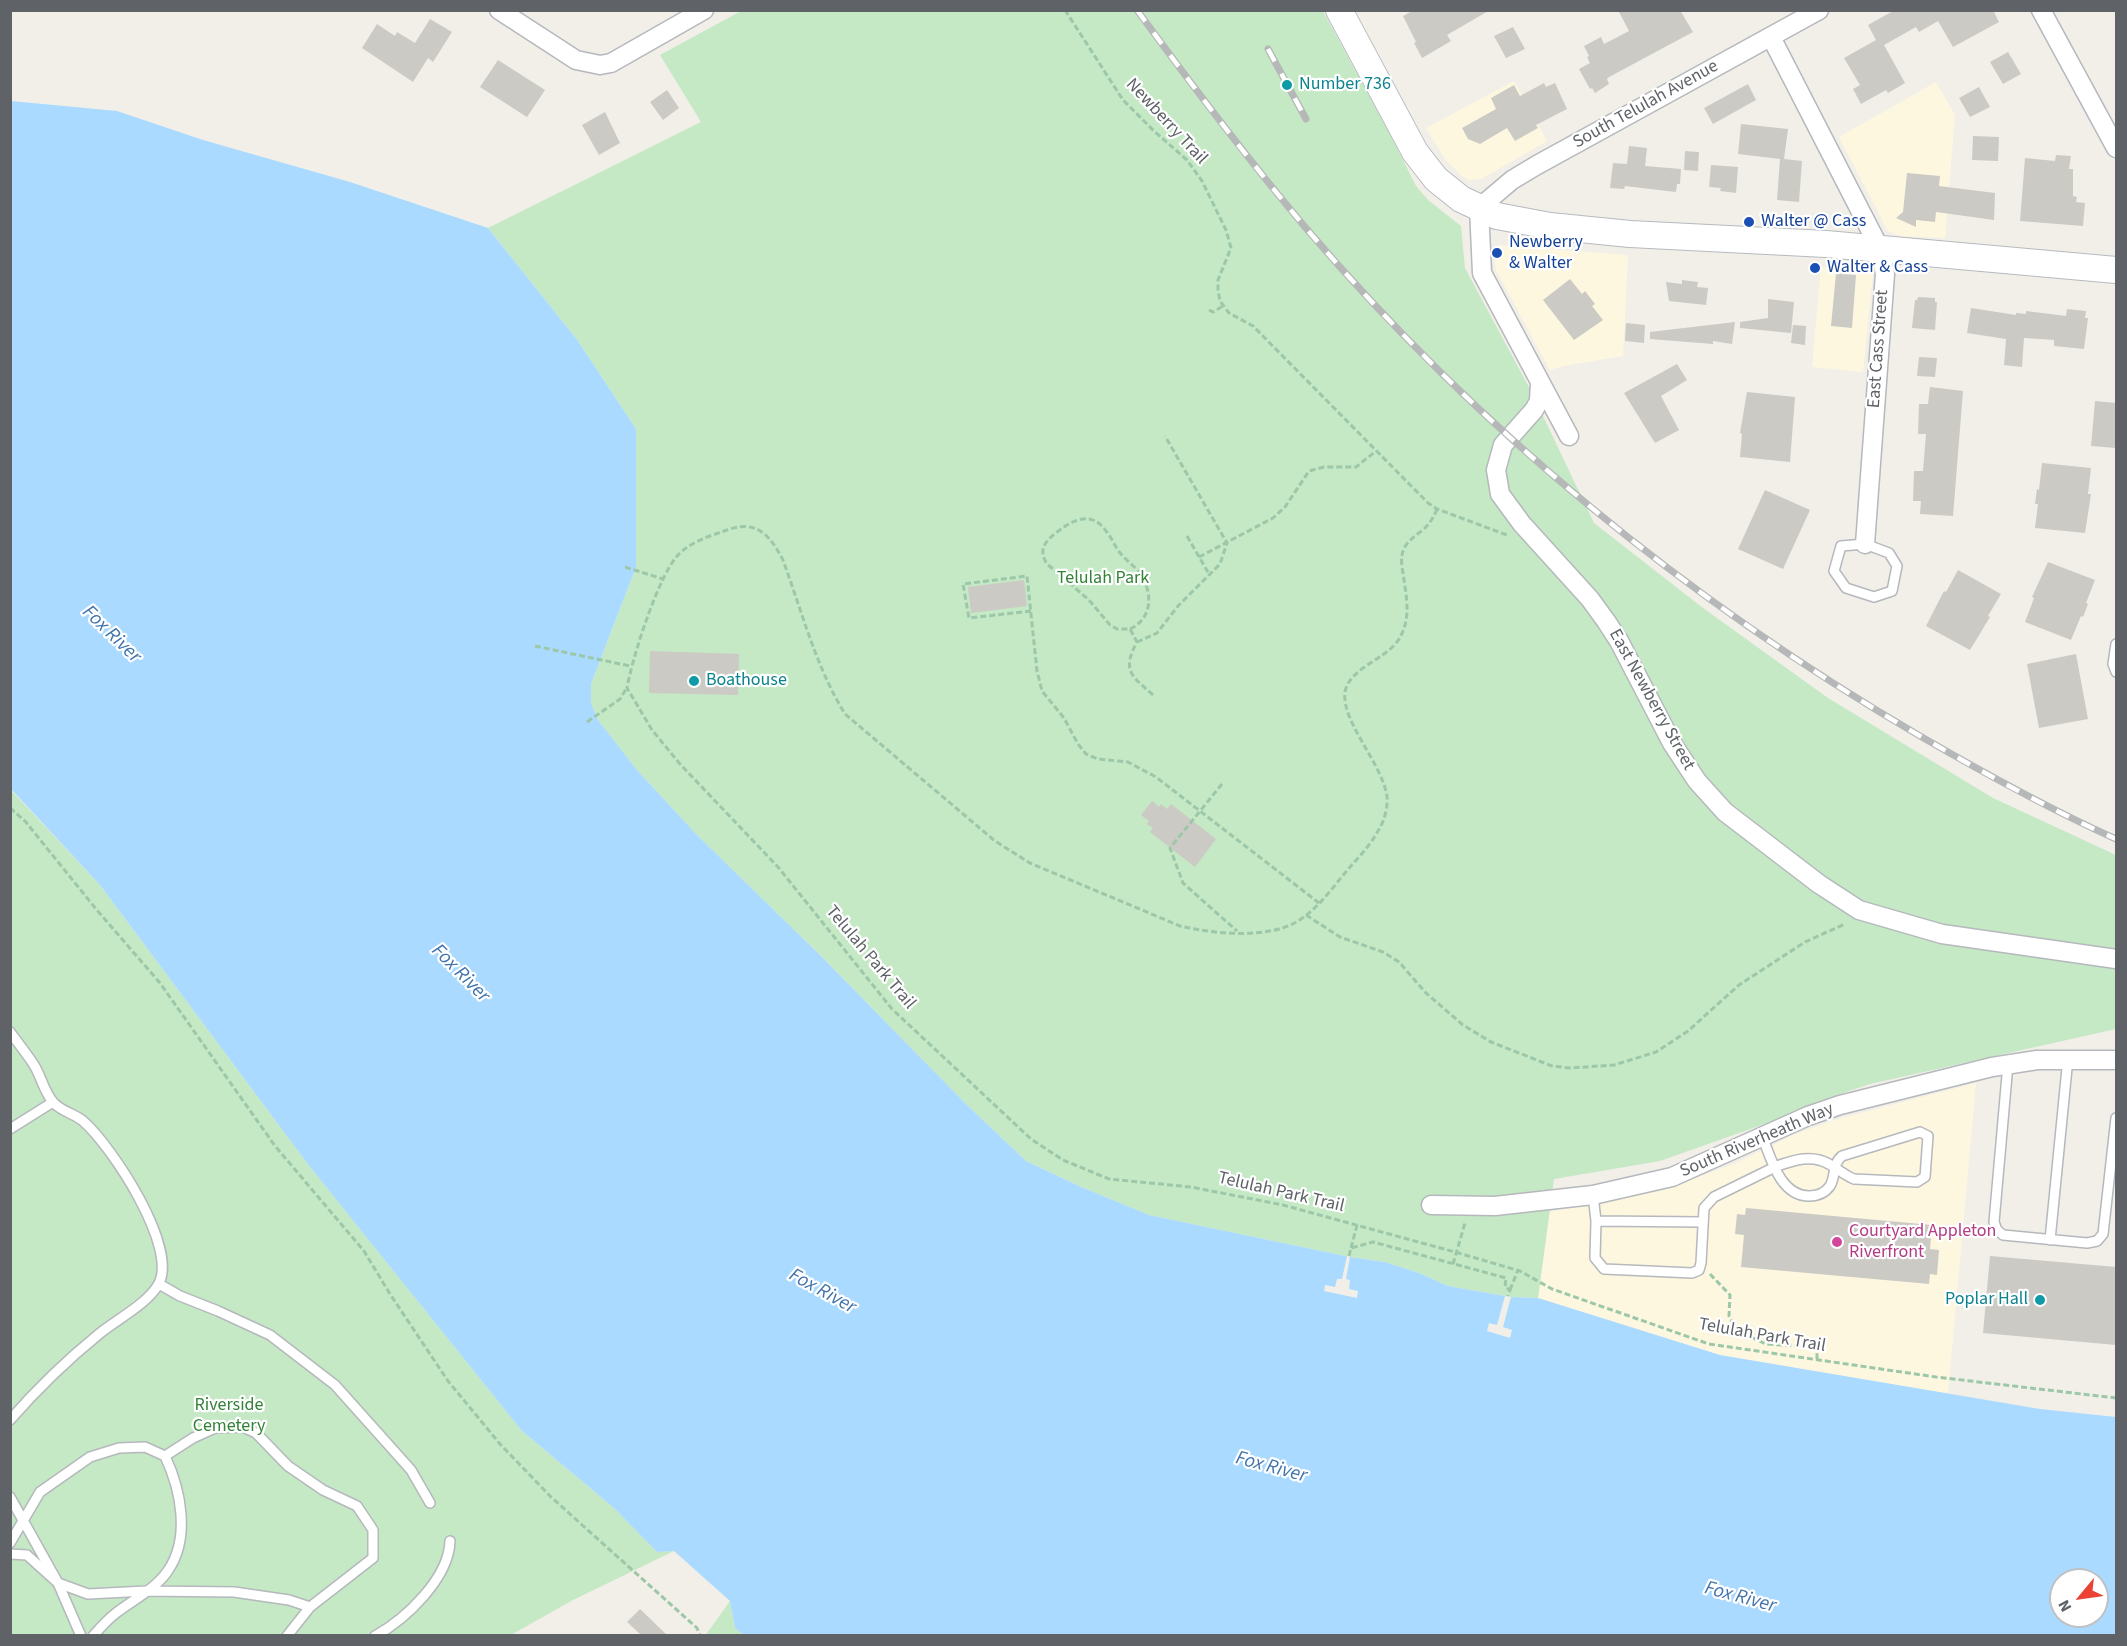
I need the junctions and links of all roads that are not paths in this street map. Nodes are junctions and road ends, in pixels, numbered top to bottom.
1 (499, 10) edge
2 (704, 10) edge
3 (1339, 10) edge
4 (1820, 10) edge
5 (2041, 10) edge
6 (1771, 37) junction
7 (2116, 148) edge
8 (1479, 208) junction
9 (1880, 249) junction
10 (2116, 270) edge
11 (1540, 381) junction
12 (1569, 436) dead end
13 (1865, 544) junction
14 (2116, 644) edge
15 (2116, 672) edge
16 (2116, 958) edge
17 (10, 1032) edge
18 (2068, 1058) junction
19 (2116, 1059) edge
20 (2008, 1064) junction
21 (53, 1102) junction
22 (2116, 1118) edge
23 (10, 1129) edge
24 (1762, 1136) junction
25 (1775, 1167) junction
26 (1834, 1168) junction
27 (1593, 1195) junction
28 (1431, 1205) dead end
29 (1596, 1221) junction
30 (1703, 1222) junction
31 (2050, 1240) junction
32 (159, 1284) junction
33 (10, 1420) edge
34 (165, 1456) junction
35 (10, 1497) edge
36 (430, 1503) dead end
37 (23, 1519) junction
38 (450, 1541) dead end
39 (10, 1543) edge
40 (10, 1554) edge
41 (58, 1583) junction
42 (146, 1591) junction
43 (310, 1607) junction
44 (81, 1635) edge
45 (93, 1635) edge
46 (287, 1635) edge
47 (375, 1635) edge

1 - 2 street
3 - 8 main road
4 - 6 street, South Telulah Avenue
5 - 7 street
6 - 8 street, South Telulah Avenue
6 - 9 street, East Cass Street
8 - 9 main road
8 - 11 street
9 - 10 main road
9 - 13 street, East Cass Street
11 - 12 street
11 - 16 street, East Newberry Street
13 - 13 lane
14 - 15 lane
17 - 21 lane
18 - 19 street, South Riverheath Way
18 - 20 street, South Riverheath Way
18 - 31 lane
20 - 24 street, South Riverheath Way
20 - 31 lane
21 - 23 lane
21 - 32 lane
22 - 31 lane
24 - 25 lane
24 - 27 street, South Riverheath Way
25 - 26 lane
25 - 26 lane
25 - 30 lane
26 - 26 lane
27 - 28 street, South Riverheath Way
27 - 29 lane
29 - 30 lane
29 - 30 lane
32 - 33 lane
32 - 36 lane
34 - 37 lane
34 - 42 lane
34 - 43 lane
35 - 37 lane
37 - 39 lane
37 - 41 lane
38 - 47 lane
40 - 41 lane
41 - 42 lane
41 - 44 lane
42 - 43 lane
42 - 45 lane
43 - 46 lane

